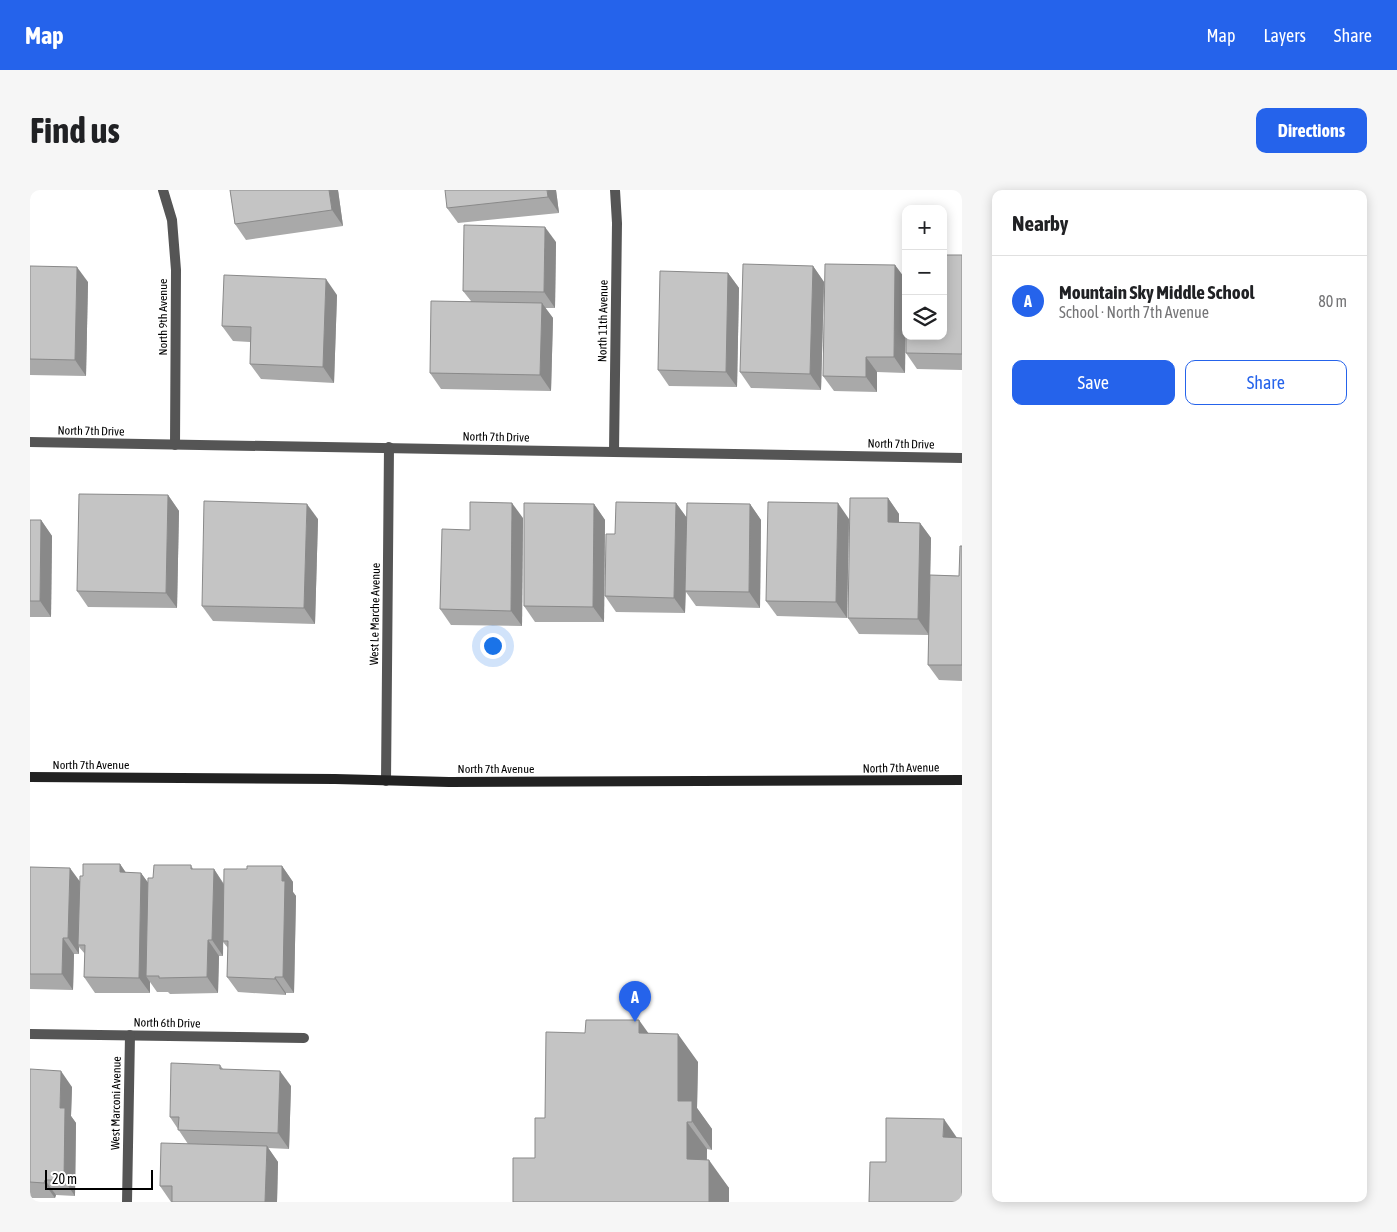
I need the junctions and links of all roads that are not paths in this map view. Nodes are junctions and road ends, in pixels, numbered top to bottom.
1 (163, 190) edge
2 (615, 190) edge
3 (30, 442) edge
4 (175, 445) junction
5 (389, 447) junction
6 (614, 451) junction
7 (962, 458) edge
8 (30, 777) edge
9 (962, 780) edge
10 (386, 781) junction
11 (30, 1034) edge
12 (130, 1035) junction
13 (304, 1038) dead end
14 (127, 1202) edge

1 - 4 street, North 9th Avenue
2 - 6 street, North 11th Avenue
3 - 4 street, North 7th Drive
4 - 5 street, North 7th Drive
5 - 6 street, North 7th Drive
5 - 10 street, West Le Marche Avenue
6 - 7 street, North 7th Drive
8 - 10 street, North 7th Avenue
9 - 10 street, North 7th Avenue
11 - 12 street, North 6th Drive
12 - 13 street, North 6th Drive
12 - 14 street, West Marconi Avenue

